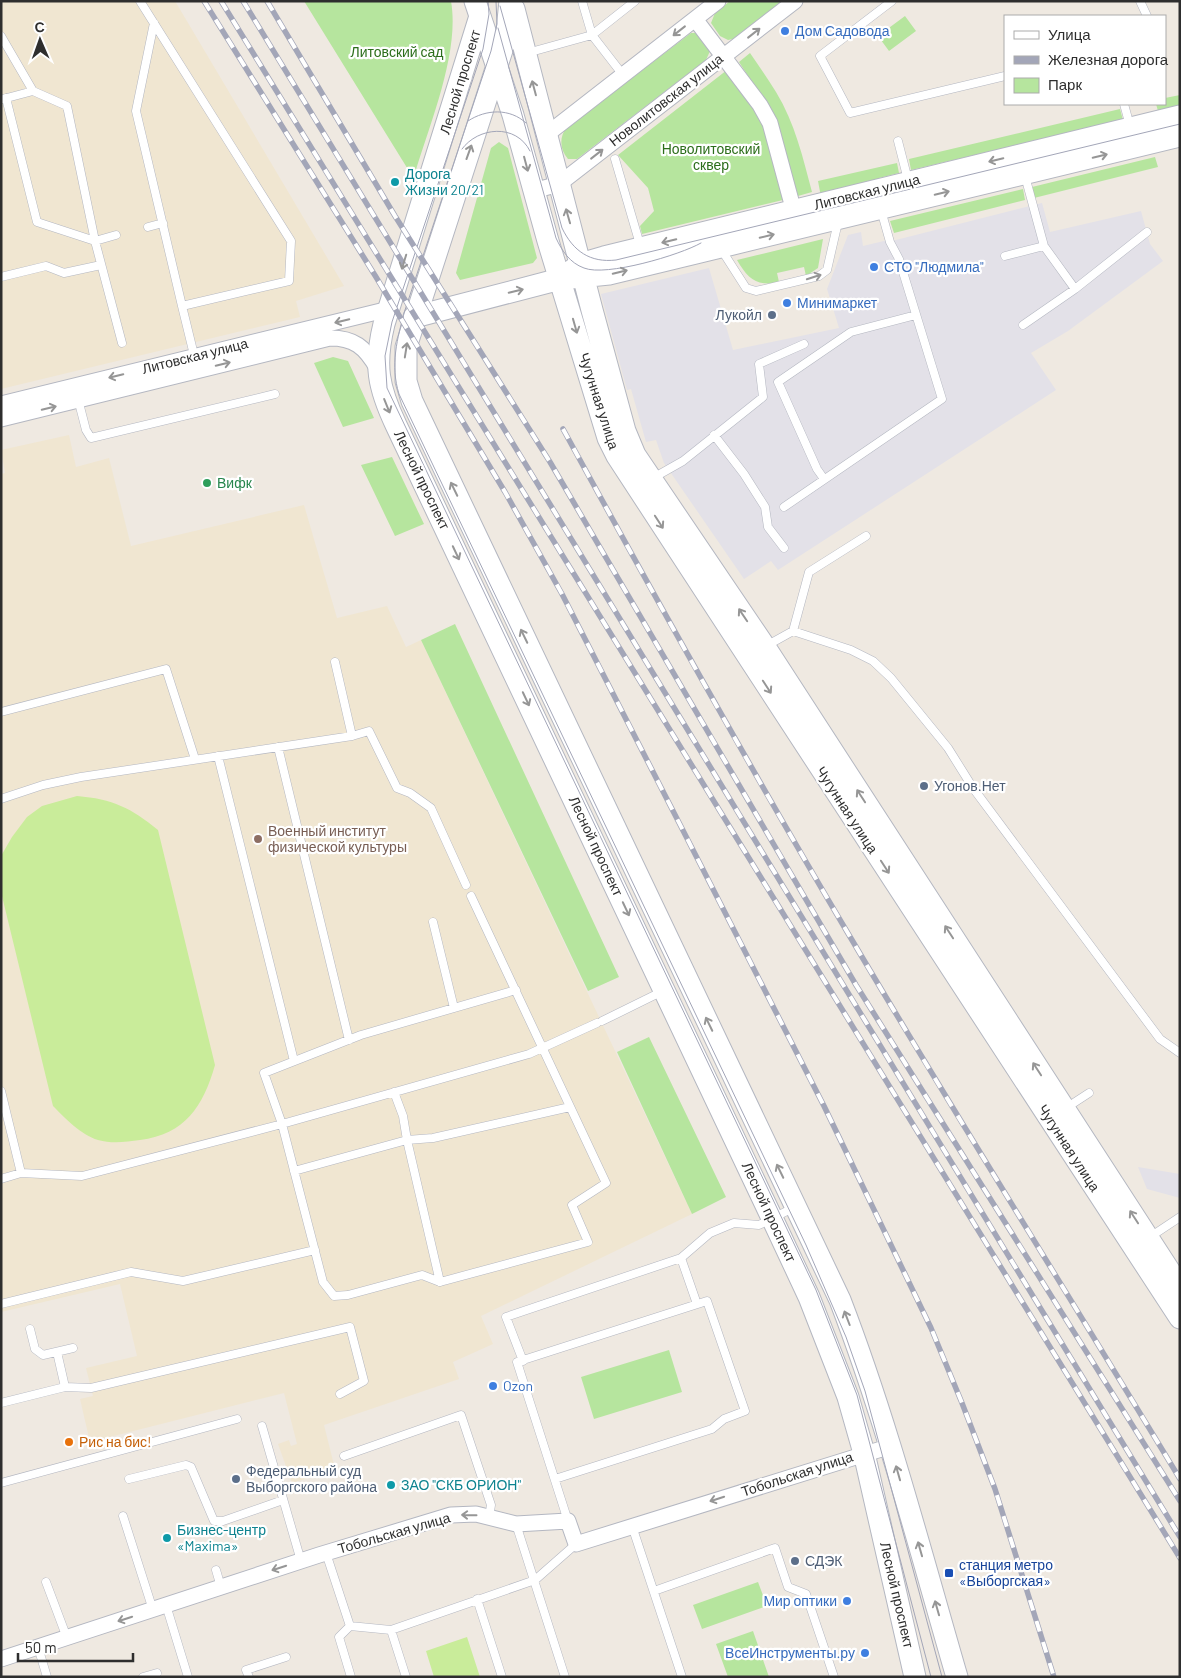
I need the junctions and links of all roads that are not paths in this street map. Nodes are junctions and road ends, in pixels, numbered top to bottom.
1 (140, 1) edge
2 (511, 1) edge
3 (582, 1) edge
4 (635, 1) edge
5 (718, 1) edge
6 (795, 1) edge
7 (892, 1) edge
8 (1140, 1) edge
9 (477, 9) edge
10 (1147, 15) edge
11 (695, 19) junction
12 (154, 23) junction
13 (592, 35) junction
14 (1, 36) edge
15 (525, 54) junction
16 (724, 56) junction
17 (497, 67) junction
18 (623, 75) junction
19 (1004, 76) edge
20 (33, 91) junction
21 (4, 98) edge
22 (485, 103) junction
23 (509, 104) junction
24 (1124, 105) edge
25 (1180, 116) edge
26 (546, 135) junction
27 (1180, 136) edge
28 (1133, 138) junction
29 (442, 141) junction
30 (898, 141) dead end
31 (614, 159) dead end
32 (1023, 164) junction
33 (559, 184) junction
34 (534, 191) junction
35 (911, 191) junction
36 (881, 208) junction
37 (839, 218) junction
38 (796, 219) junction
39 (163, 223) junction
40 (148, 227) dead end
41 (1147, 232) dead end
42 (116, 235) dead end
43 (718, 239) junction
44 (95, 241) junction
45 (1044, 246) junction
46 (1005, 256) dead end
47 (644, 257) junction
48 (101, 264) junction
49 (582, 270) junction
50 (1, 277) edge
51 (560, 279) junction
52 (1075, 289) junction
53 (182, 306) junction
54 (389, 308) junction
55 (916, 315) junction
56 (414, 317) junction
57 (1023, 326) dead end
58 (122, 343) dead end
59 (804, 344) dead end
60 (197, 364) junction
61 (377, 368) junction
62 (76, 393) junction
63 (275, 394) dead end
64 (1, 404) edge
65 (1, 419) edge
66 (714, 435) junction
67 (824, 479) junction
68 (644, 484) junction
69 (784, 506) dead end
70 (866, 536) dead end
71 (784, 548) dead end
72 (793, 631) junction
73 (757, 653) junction
74 (335, 662) dead end
75 (1, 712) edge
76 (352, 736) junction
77 (278, 747) junction
78 (218, 756) junction
79 (195, 759) junction
80 (591, 776) junction
81 (568, 788) junction
82 (1, 799) edge
83 (466, 885) dead end
84 (471, 896) dead end
85 (433, 922) dead end
86 (516, 990) junction
87 (664, 991) junction
88 (454, 1008) junction
89 (349, 1040) junction
90 (544, 1048) junction
91 (1180, 1053) edge
92 (294, 1061) junction
93 (1, 1091) edge
94 (394, 1092) junction
95 (1089, 1093) dead end
96 (570, 1107) junction
97 (1056, 1114) junction
98 (282, 1124) junction
99 (407, 1140) junction
100 (294, 1171) junction
101 (22, 1173) junction
102 (1, 1179) edge
103 (797, 1207) junction
104 (1180, 1217) edge
105 (772, 1218) junction
106 (1141, 1243) junction
107 (314, 1250) junction
108 (681, 1258) junction
109 (440, 1282) junction
110 (1180, 1287) edge
111 (1, 1304) edge
112 (697, 1304) junction
113 (1180, 1318) edge
114 (30, 1329) dead end
115 (73, 1348) dead end
116 (57, 1352) junction
117 (523, 1361) junction
118 (65, 1387) junction
119 (340, 1394) dead end
120 (1, 1403) edge
121 (238, 1419) dead end
122 (262, 1426) dead end
123 (890, 1446) junction
124 (864, 1453) junction
125 (344, 1456) dead end
126 (555, 1479) junction
127 (129, 1480) dead end
128 (1, 1483) edge
129 (283, 1500) junction
130 (123, 1516) dead end
131 (489, 1517) junction
132 (568, 1521) junction
133 (516, 1524) junction
134 (632, 1526) junction
135 (576, 1544) junction
136 (326, 1553) junction
137 (301, 1561) junction
138 (216, 1570) dead end
139 (535, 1580) junction
140 (46, 1582) dead end
141 (221, 1588) junction
142 (654, 1592) junction
143 (476, 1600) junction
144 (160, 1608) junction
145 (350, 1626) junction
146 (391, 1630) junction
147 (67, 1638) junction
148 (38, 1648) junction
149 (286, 1657) dead end
150 (1, 1659) edge
151 (157, 1673) dead end
152 (47, 1677) edge
153 (143, 1677) edge
154 (188, 1677) edge
155 (249, 1677) edge
156 (351, 1677) edge
157 (406, 1677) edge
158 (502, 1677) edge
159 (565, 1677) edge
160 (682, 1677) edge
161 (834, 1677) edge
162 (915, 1677) edge
163 (957, 1677) edge

1 - 12 lane
2 - 15 main road, Лесной проспект
2 - 17 main road, Лесной проспект
3 - 13 lane
4 - 13 lane
5 - 11 street
16 -> 6 street, Новолитовская улица
7 - 19 lane
8 - 10 lane
9 - 17 main road, Лесной проспект
9 - 29 main road, Лесной проспект
11 - 16 street
11 -> 18 street
12 - 39 lane
12 - 53 lane
13 - 15 lane
13 - 18 lane
14 - 20 lane
26 -> 15 main road, Лесной проспект
33 -> 16 street, Новолитовская улица
16 - 38 street
17 - 22 main road, Лесной проспект
17 - 23 main road, Лесной проспект
18 - 26 street
20 - 21 lane
20 - 44 lane
21 - 44 lane
22 - 23 main road
22 - 29 main road
56 -> 22 main road, Лесной проспект
23 - 26 main road
23 -> 34 main road, Лесной проспект
24 - 28 lane
25 - 28 main road, Литовская улица
26 - 33 main road, Лесной проспект
27 - 28 main road, Литовская улица
28 - 32 main road, Литовская улица
29 -> 54 main road, Лесной проспект
30 - 35 lane
31 - 47 lane
32 - 35 main road, Литовская улица
32 - 45 lane
33 - 34 street, Новолитовская улица
49 -> 33 main road, Лесной проспект
34 - 51 main road, Лесной проспект
35 - 36 main road, Литовская улица
35 - 38 main road, Литовская улица
36 - 37 main road, Литовская улица
36 - 55 lane
37 - 38 main road, Литовская улица
43 -> 37 lane
38 - 43 main road, Литовская улица
39 - 40 lane
39 - 53 lane
41 - 52 lane
42 - 44 lane
43 - 47 main road, Литовская улица
44 - 48 lane
45 - 46 lane
45 - 52 lane
47 - 49 main road, Литовская улица
48 - 50 lane
48 - 58 lane
49 - 51 main road, Литовская улица
49 - 68 main road, Чугунная улица
56 -> 51 main road, Литовская улица
51 -> 68 main road, Чугунная улица
52 - 57 lane
53 - 60 lane
54 -> 60 street, Литовская улица
54 - 61 main road, Лесной проспект
55 - 67 lane
55 - 67 lane
80 -> 56 main road, Лесной проспект
59 - 66 lane
60 -> 61 street, Литовская улица
60 - 62 street, Литовская улица
61 -> 81 main road, Лесной проспект
62 - 63 lane
62 - 64 street, Литовская улица
65 -> 62 street, Литовская улица
66 - 68 lane
66 - 71 lane
67 - 69 lane
68 - 73 main road, Чугунная улица
70 - 72 lane
72 - 73 lane
72 - 91 lane
73 - 97 main road, Чугунная улица
74 - 76 lane
75 - 79 lane
76 - 77 lane
76 - 83 lane
77 - 78 lane
77 - 89 lane
78 - 79 lane
78 - 92 lane
79 - 82 lane
80 - 81 main road
103 -> 80 main road, Лесной проспект
81 -> 87 main road, Лесной проспект
84 - 86 lane
85 - 88 lane
86 - 88 lane
86 - 90 lane
87 - 90 lane
87 - 105 main road, Лесной проспект
88 - 89 lane
89 - 92 lane
90 - 94 lane
90 - 96 lane
92 - 98 lane
93 - 101 lane
94 - 98 lane
94 - 99 lane
95 - 97 lane
96 - 99 lane
96 - 109 lane
97 - 106 main road, Чугунная улица
98 - 100 lane
98 - 101 lane
99 - 100 lane
99 - 109 lane
100 - 107 lane
101 - 102 lane
103 - 105 lane
123 -> 103 main road, Лесной проспект
104 - 106 lane
105 - 108 lane
105 - 124 main road, Лесной проспект
106 - 110 main road, Чугунная улица
106 - 113 main road, Чугунная улица
107 - 109 lane
107 - 111 lane
108 - 112 lane
108 - 117 lane
112 - 117 lane
112 - 126 lane
114 - 116 lane
115 - 116 lane
116 - 118 lane
117 - 126 lane
118 - 119 lane
118 - 120 lane
121 - 128 lane
122 - 129 lane
123 - 124 street, Тобольская улица
163 -> 123 main road, Лесной проспект
124 -> 134 street, Тобольская улица
124 - 162 main road, Лесной проспект
125 - 131 lane
126 - 132 lane
127 - 129 lane
129 - 137 lane
130 - 144 lane
131 - 133 street, Тобольская улица
131 -> 136 street, Тобольская улица
132 - 133 street, Тобольская улица
132 - 135 street
133 - 139 lane
134 - 135 street, Тобольская улица
134 - 142 lane
135 - 139 lane
136 - 137 street, Тобольская улица
136 - 145 lane
137 -> 141 street, Тобольская улица
138 - 141 lane
139 - 143 lane
139 - 159 lane
140 - 147 lane
141 - 144 street, Тобольская улица
142 - 160 lane
142 - 161 lane
143 - 146 lane
143 - 158 lane
144 -> 147 street, Тобольская улица
144 - 154 lane
145 - 146 lane
145 - 156 lane
146 - 157 lane
147 - 148 street, Тобольская улица
148 - 150 street, Тобольская улица
148 - 152 lane
149 - 155 lane
151 - 153 lane

